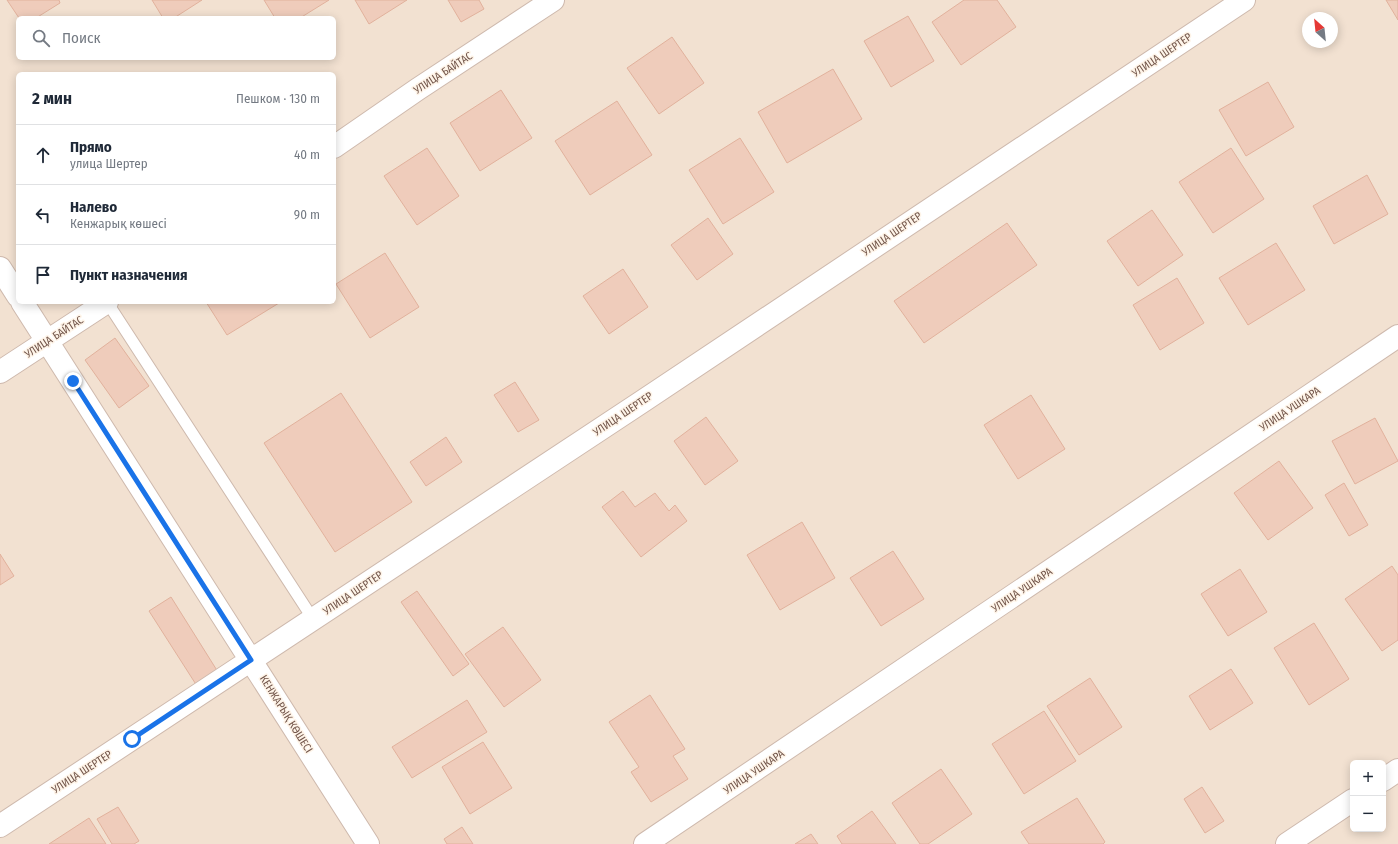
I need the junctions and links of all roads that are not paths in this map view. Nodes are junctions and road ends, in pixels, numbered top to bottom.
1 (553, 0) edge
2 (1244, 0) edge
3 (336, 146) edge
4 (0, 268) edge
5 (16, 293) edge
6 (23, 304) edge
7 (104, 304) edge
8 (108, 304) edge
9 (1398, 336) edge
10 (47, 341) junction
11 (0, 372) edge
12 (313, 619) junction
13 (251, 660) junction
14 (1398, 770) edge
15 (1386, 778) edge
16 (1350, 802) edge
17 (0, 826) edge
18 (368, 844) edge
19 (645, 844) edge
20 (1287, 844) edge

1 - 3 street, УЛИЦА БАЙТАС
2 - 12 street, УЛИЦА ШЕРТЕР
4 - 5 street
6 - 10 street, КЕНЖАРЫҚ КӨШЕСІ
7 - 10 street, УЛИЦА БАЙТАС
8 - 12 lane
9 - 19 street, УЛИЦА УШКАРА
10 - 11 street, УЛИЦА БАЙТАС
10 - 13 street, КЕНЖАРЫҚ КӨШЕСІ
12 - 13 street, УЛИЦА ШЕРТЕР
13 - 17 street, УЛИЦА ШЕРТЕР
13 - 18 street, КЕНЖАРЫҚ КӨШЕСІ
14 - 15 street
16 - 20 street

